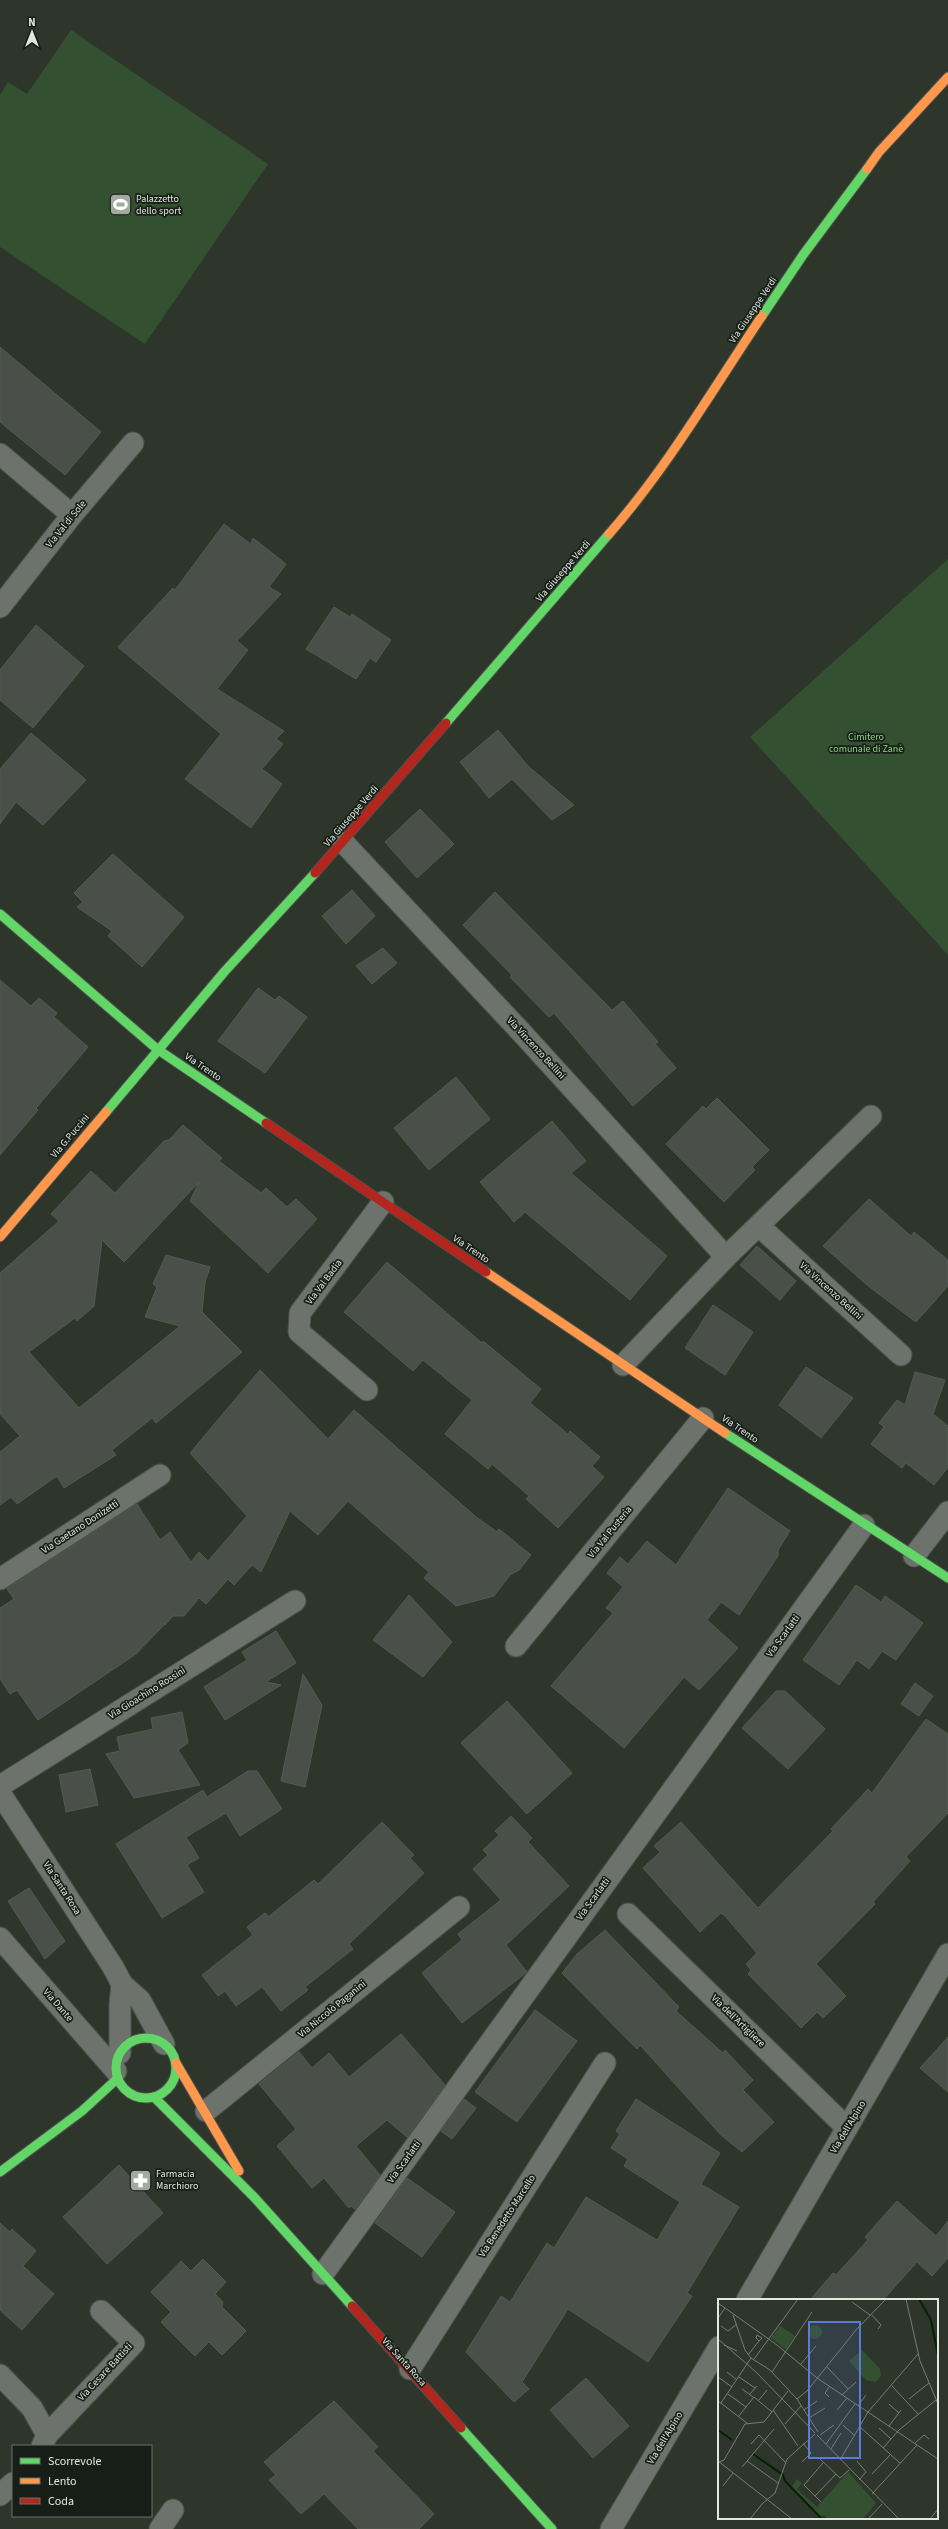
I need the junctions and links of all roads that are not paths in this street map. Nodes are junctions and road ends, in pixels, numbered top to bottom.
1 (948, 77) edge
2 (133, 443) dead end
3 (0, 454) edge
4 (72, 515) junction
5 (0, 607) edge
6 (343, 842) junction
7 (0, 914) edge
8 (157, 1049) junction
9 (871, 1116) dead end
10 (383, 1202) junction
11 (760, 1227) junction
12 (0, 1237) edge
13 (726, 1257) junction
14 (901, 1355) dead end
15 (623, 1365) junction
16 (367, 1390) dead end
17 (703, 1418) junction
18 (160, 1475) dead end
19 (948, 1512) edge
20 (864, 1525) junction
21 (914, 1556) junction
22 (948, 1578) edge
23 (0, 1579) edge
24 (295, 1601) dead end
25 (516, 1646) dead end
26 (0, 1786) edge
27 (0, 1793) edge
28 (459, 1907) dead end
29 (628, 1914) dead end
30 (0, 1938) edge
31 (948, 1954) edge
32 (122, 1984) junction
33 (164, 2044) junction
34 (605, 2063) dead end
35 (176, 2064) junction
36 (118, 2067) junction
37 (126, 2090) junction
38 (154, 2097) junction
39 (82, 2111) junction
40 (206, 2111) junction
41 (847, 2128) junction
42 (0, 2172) edge
43 (254, 2197) junction
44 (324, 2274) junction
45 (748, 2299) edge
46 (101, 2311) dead end
47 (718, 2349) edge
48 (410, 2369) junction
49 (0, 2375) edge
50 (44, 2440) edge
51 (12, 2484) edge
52 (0, 2495) edge
53 (174, 2510) dead end
54 (160, 2529) edge
55 (552, 2529) edge
56 (611, 2529) edge

1 - 6 street, Via Giuseppe Verdi
2 - 4 street, Via Val di Sole
3 - 4 street
4 - 5 street, Via Val di Sole
6 - 8 street, Via Giuseppe Verdi
6 - 13 street, Via Vincenzo Bellini
7 - 8 street, Via Trento
8 - 10 street, Via Trento
8 - 12 street, Via G.Puccini
9 - 11 street
10 - 15 street, Via Trento
10 - 16 street, Via Val Badia
11 - 13 street
11 - 14 street, Via Vincenzo Bellini
13 - 15 street
15 - 17 street, Via Trento
17 - 20 street, Via Trento
17 - 25 street, Via Val Pusteria
18 - 23 street, Via Gaetano Donizetti
19 - 21 street
20 - 21 street, Via Trento
20 - 44 street, Via Scarlatti
21 - 22 street, Via Trento
24 - 26 street, Via Gioachino Rossini
27 - 32 street, Via Santa Rosa
28 - 40 street, Via Niccolò Paganini
29 - 41 street, Via dell'Artigliere
30 - 36 street, Via Dante
31 - 41 street, Via dell'Alpino
32 - 33 street, Via Santa Rosa
32 - 36 street
33 - 35 street, Via Santa Rosa
33 - 36 street
34 - 48 street, Via Benedetto Marcello
35 - 38 street
35 - 40 street, Via Santa Rosa
36 - 37 street
36 - 39 street
37 - 38 street
37 - 39 street
38 - 43 street, Via Santa Rosa
39 - 42 street
40 - 43 street, Via Santa Rosa
41 - 45 street, Via dell'Alpino
43 - 44 street, Via Santa Rosa
44 - 48 street, Via Santa Rosa
46 - 50 street, Via Cesare Battisti
47 - 56 street, Via dell'Alpino
48 - 55 street, Via Santa Rosa
49 - 50 street, Via Cesare Battisti
51 - 52 street
53 - 54 street

